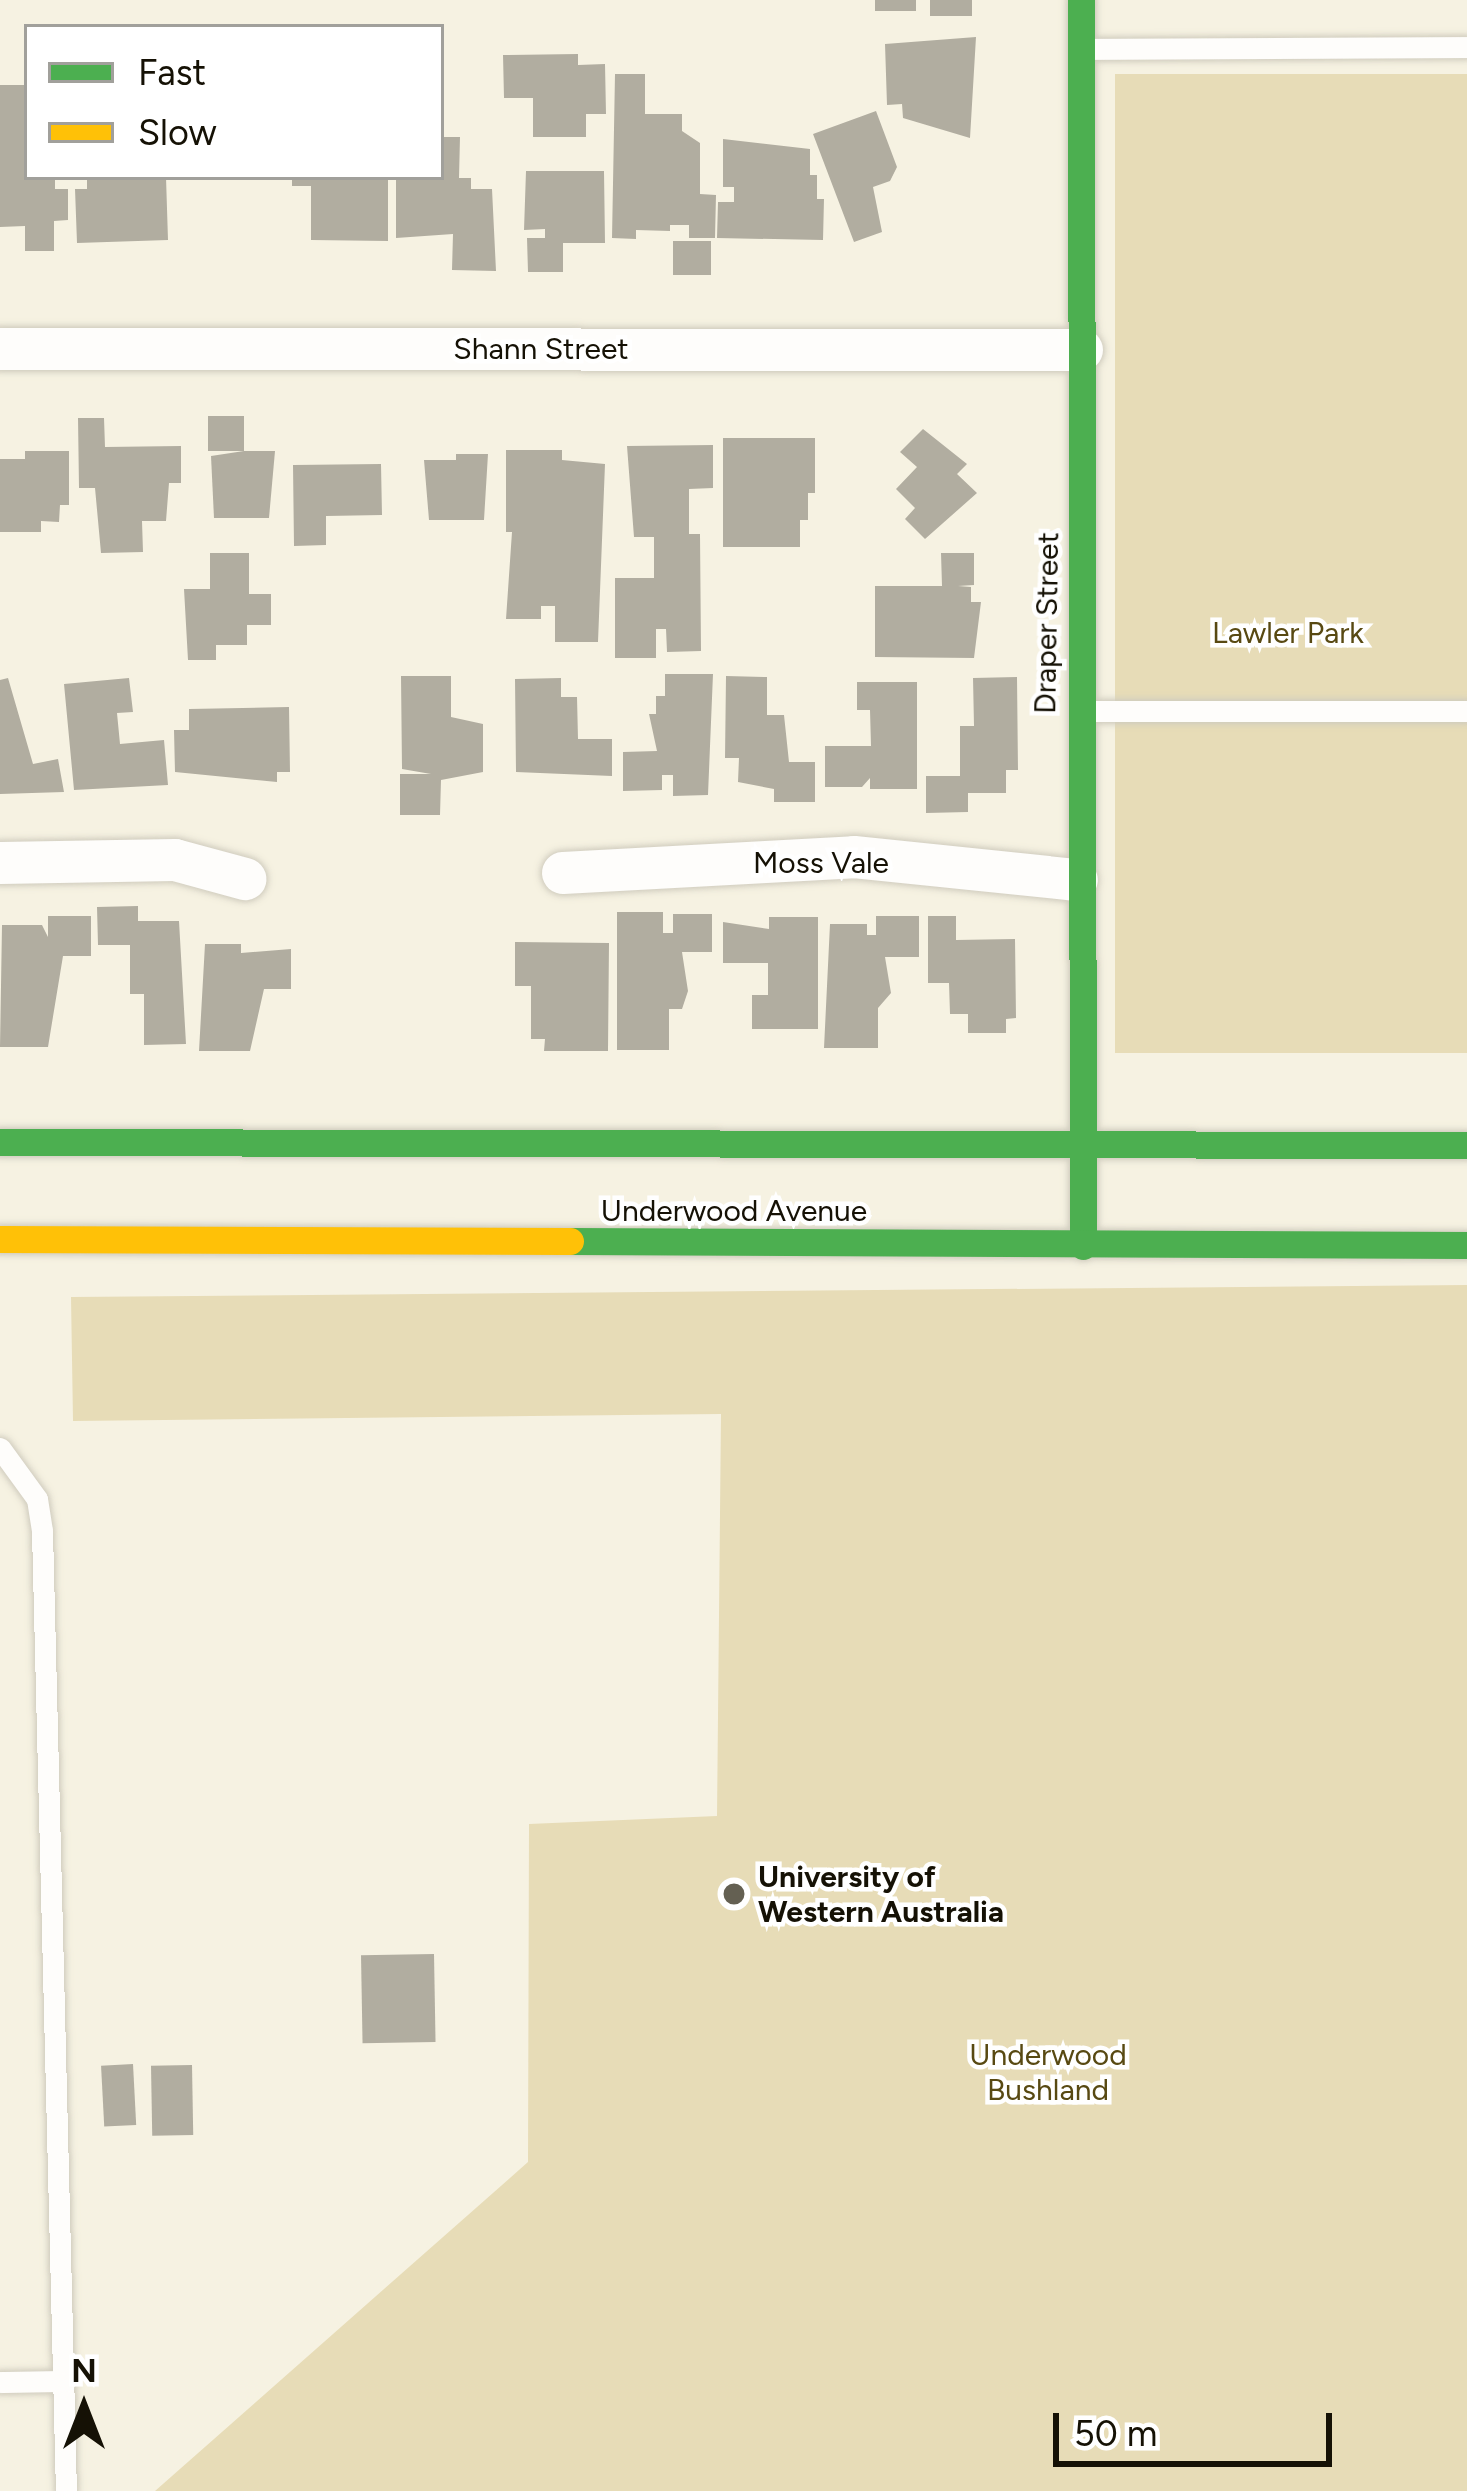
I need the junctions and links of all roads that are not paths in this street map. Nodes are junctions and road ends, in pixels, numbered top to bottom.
1 (1082, 0) edge
2 (1467, 47) edge
3 (1081, 49) junction
4 (0, 349) edge
5 (1082, 350) junction
6 (1467, 710) edge
7 (1079, 711) junction
8 (0, 862) edge
9 (563, 873) dead end
10 (244, 879) dead end
11 (1077, 880) junction
12 (0, 1142) edge
13 (1467, 1145) edge
14 (1085, 1147) junction
15 (0, 1239) edge
16 (1467, 1245) edge
17 (1083, 1246) junction
18 (0, 1448) edge
19 (65, 2381) junction
20 (0, 2382) edge
21 (66, 2491) edge

1 - 3 main road, Draper Street
2 - 3 lane
3 - 5 main road, Draper Street
4 - 5 street, Shann Street
5 - 7 main road, Draper Street
6 - 7 lane
7 - 11 main road, Draper Street
8 - 10 street
9 - 11 street, Moss Vale
11 - 14 main road, Draper Street
12 - 14 main road
13 - 14 main road
14 - 17 main road, Draper Street
15 - 17 main road, Underwood Avenue
16 - 17 main road, Underwood Avenue
18 - 19 lane
19 - 20 lane
19 - 21 lane

